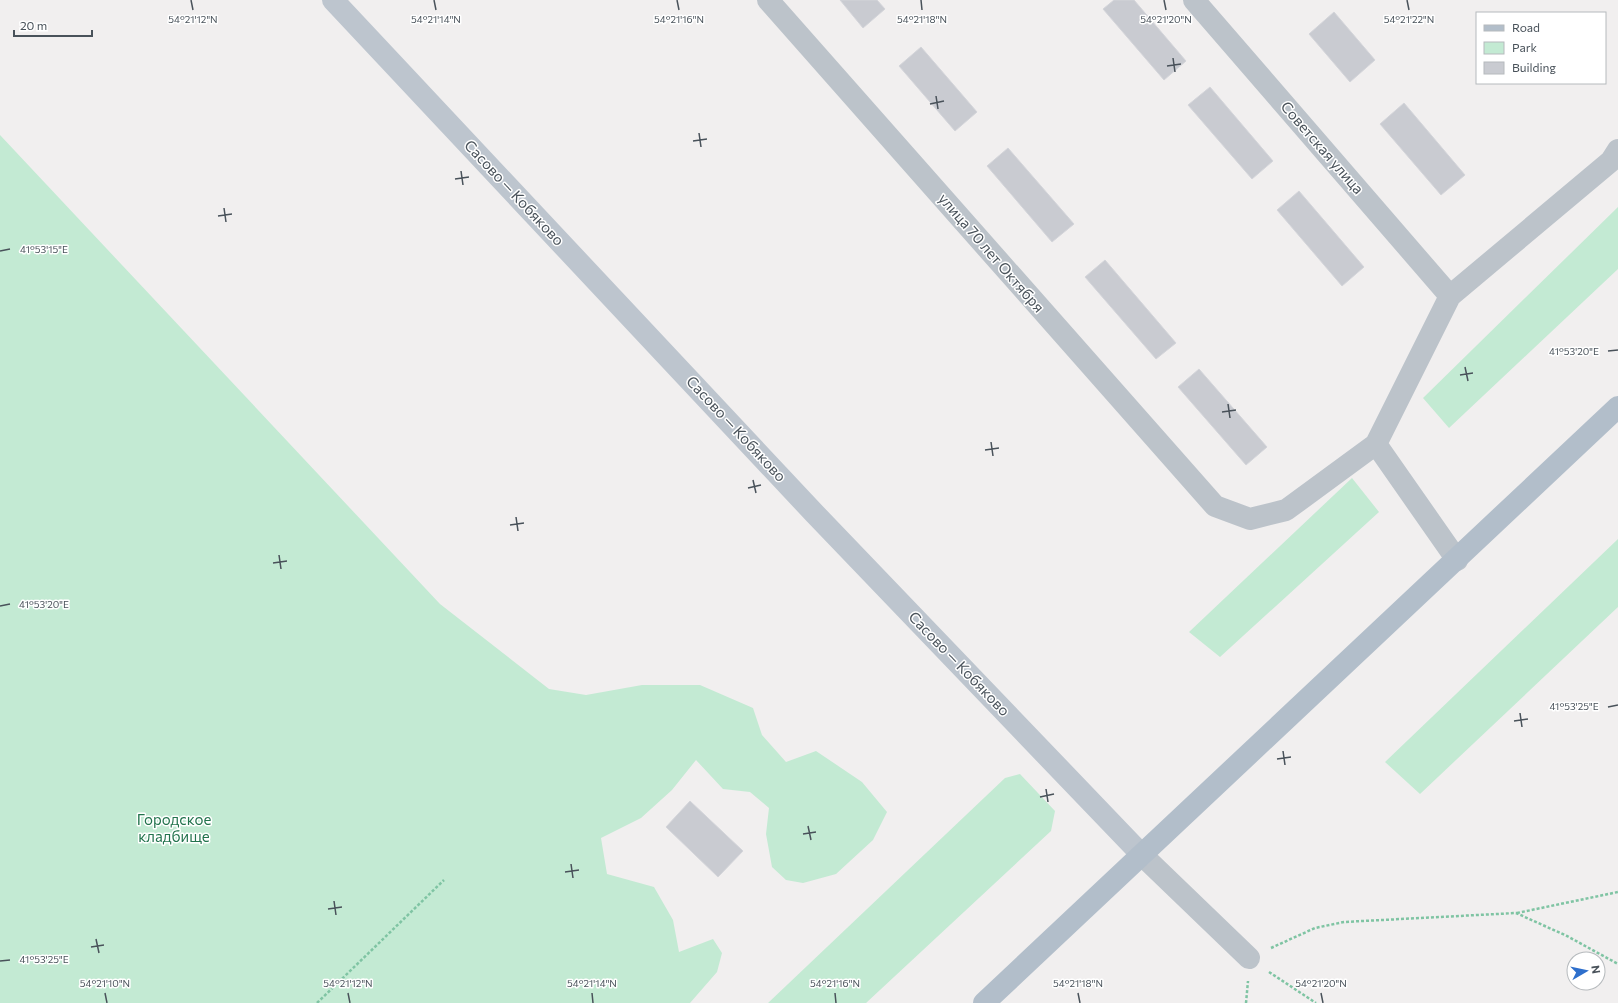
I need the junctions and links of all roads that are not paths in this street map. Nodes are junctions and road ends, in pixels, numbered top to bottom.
1 (333, 0) edge
2 (768, 0) edge
3 (1194, 0) edge
4 (1618, 150) edge
5 (1450, 296) junction
6 (1618, 407) edge
7 (1376, 444) junction
8 (1457, 560) junction
9 (1142, 855) junction
10 (1249, 958) road end
11 (984, 1003) edge

1 - 9 street, Сасово — Кобяково
2 - 7 street, улица 70 лет Октября
3 - 5 street, Советская улица
4 - 5 street
5 - 7 street
6 - 8 main road
7 - 8 street
8 - 9 main road
9 - 10 street
9 - 11 main road

